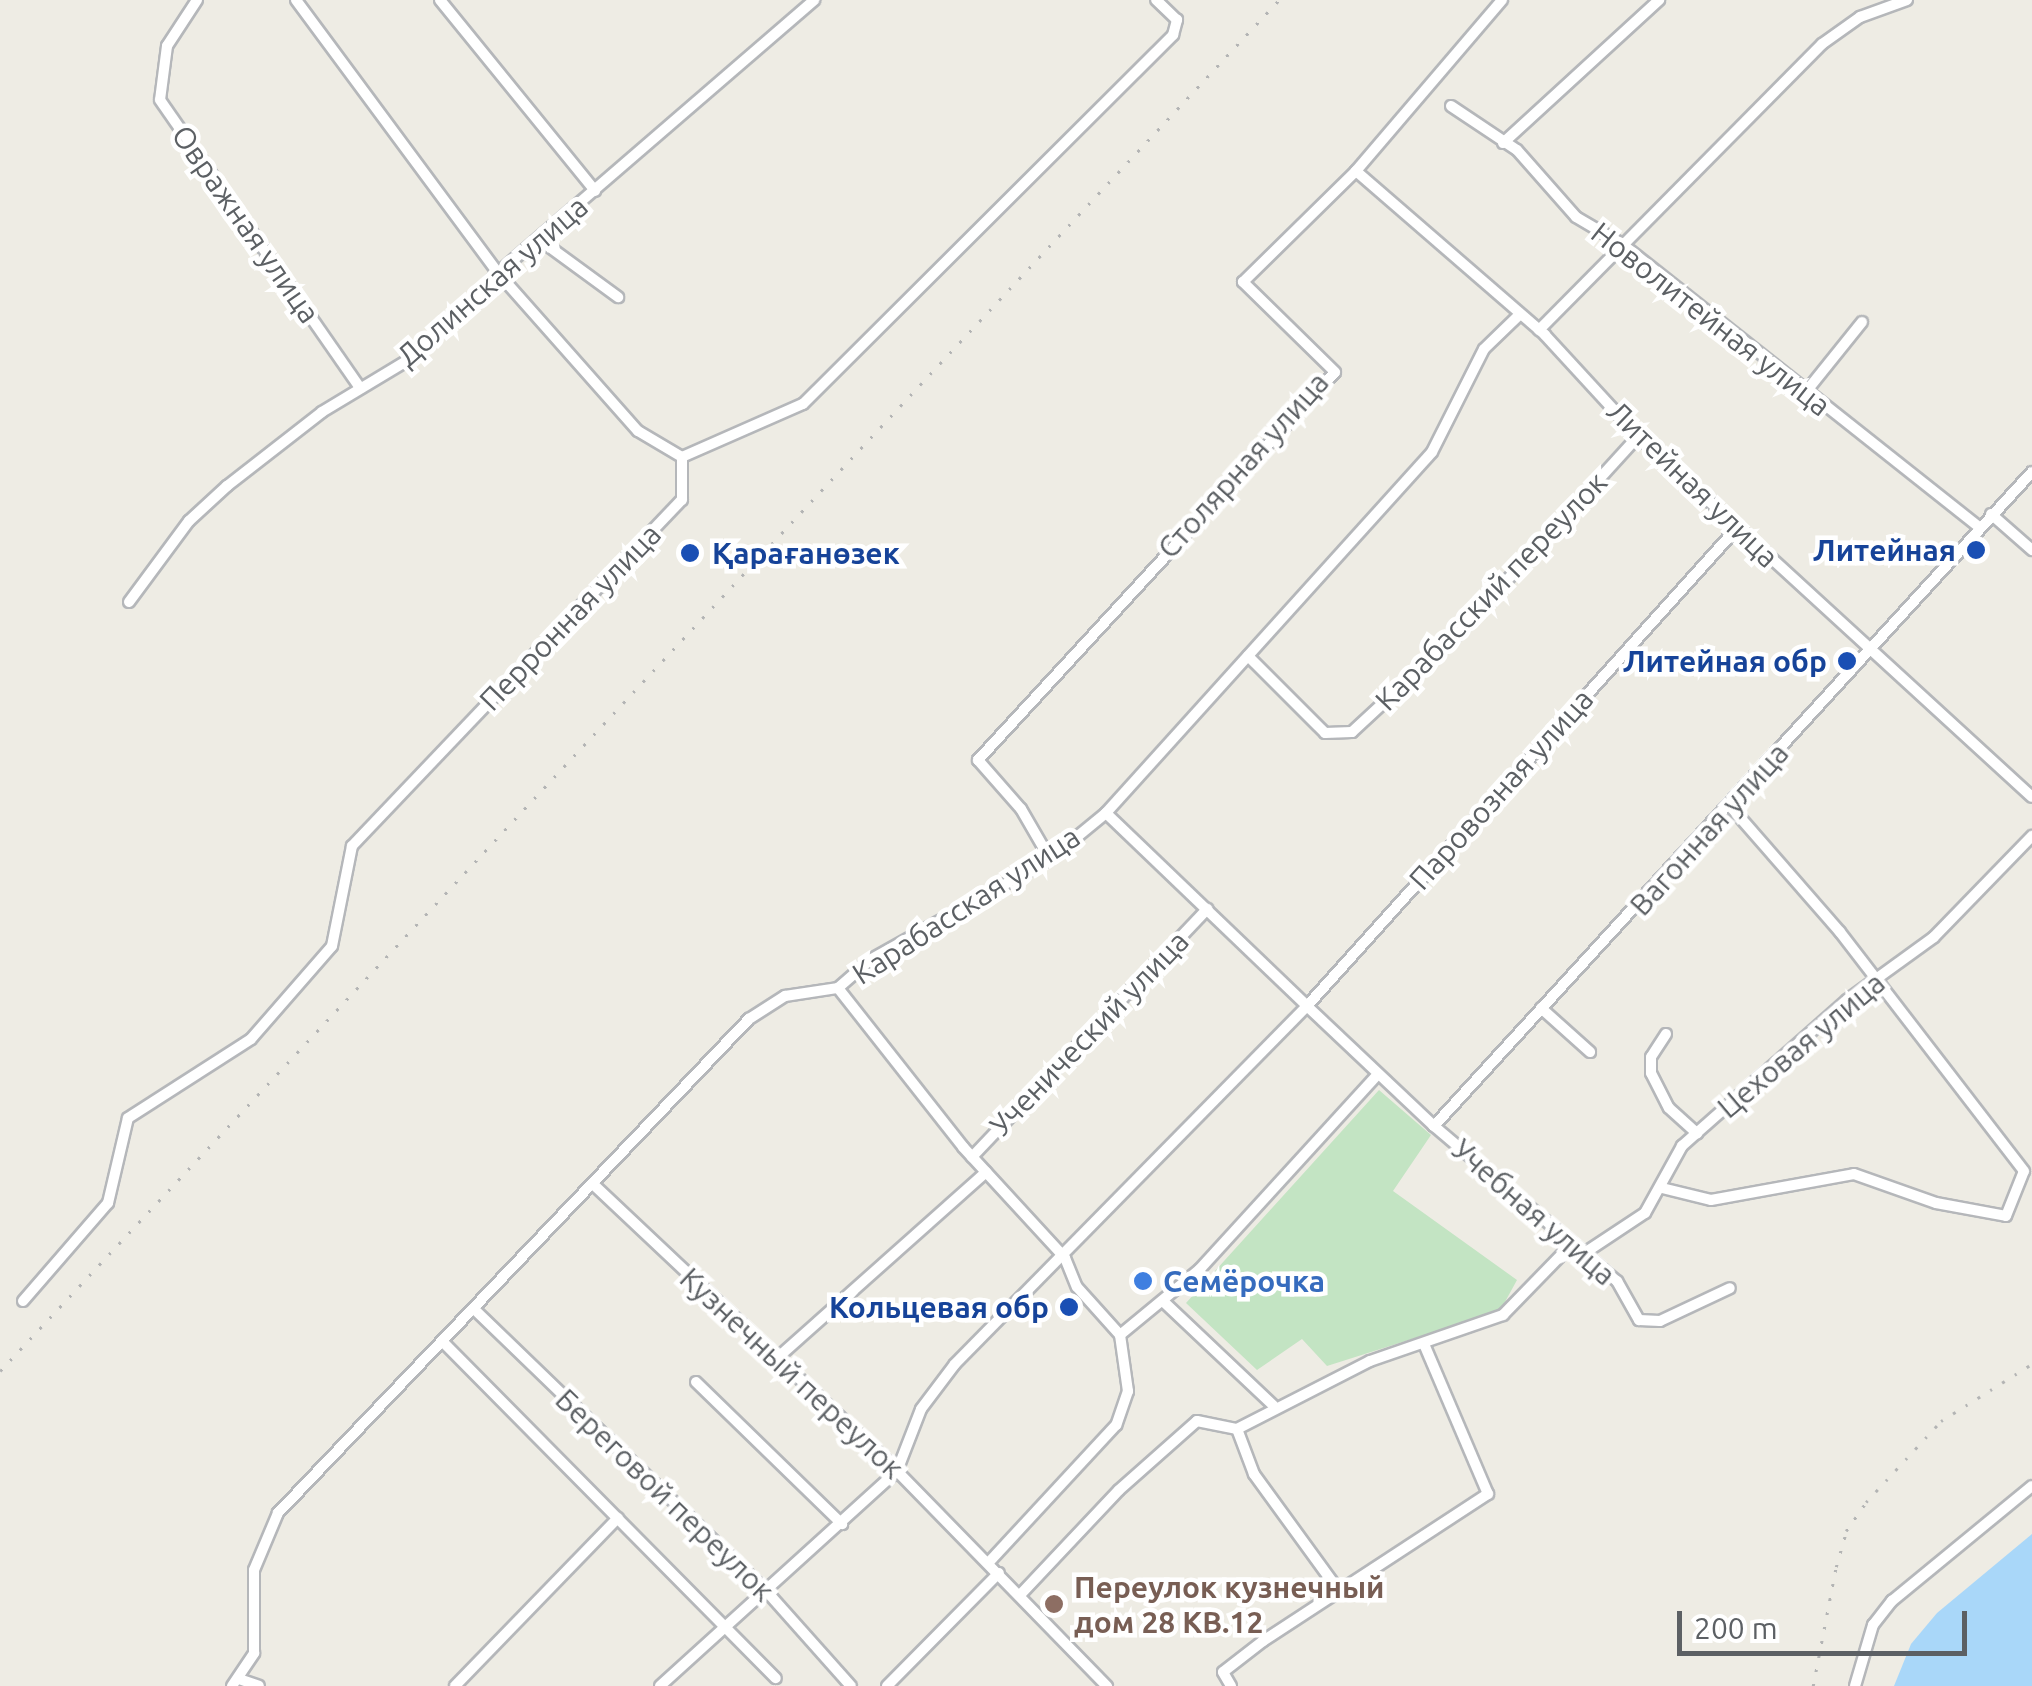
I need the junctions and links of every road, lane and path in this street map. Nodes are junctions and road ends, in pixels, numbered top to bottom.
1 (197, 0) edge
2 (296, 0) edge
3 (440, 0) edge
4 (814, 0) edge
5 (1156, 0) edge
6 (1502, 0) edge
7 (1660, 0) edge
8 (1907, 0) edge
9 (1450, 106) dead end
10 (1503, 143) junction
11 (1356, 172) junction
12 (595, 191) junction
13 (540, 240) junction
14 (1622, 244) junction
15 (498, 274) junction
16 (618, 297) dead end
17 (1518, 316) junction
18 (1862, 322) dead end
19 (1539, 330) junction
20 (360, 388) junction
21 (1805, 393) junction
22 (1638, 436) junction
23 (682, 456) junction
24 (2032, 472) edge
25 (1991, 514) junction
26 (1979, 527) junction
27 (1736, 528) junction
28 (2032, 550) edge
29 (128, 602) dead end
30 (1870, 650) junction
31 (1248, 656) junction
32 (2032, 797) edge
33 (1730, 806) junction
34 (1106, 813) junction
35 (2032, 836) edge
36 (1050, 859) junction
37 (1207, 909) junction
38 (1875, 982) junction
39 (838, 988) junction
40 (1308, 1006) junction
41 (1541, 1008) junction
42 (1666, 1034) dead end
43 (1590, 1052) dead end
44 (1378, 1075) junction
45 (1434, 1126) junction
46 (1696, 1133) junction
47 (972, 1157) junction
48 (986, 1172) junction
49 (594, 1184) junction
50 (1662, 1188) junction
51 (1570, 1246) junction
52 (1580, 1256) junction
53 (1065, 1258) junction
54 (1730, 1288) dead end
55 (23, 1301) dead end
56 (1165, 1303) junction
57 (474, 1309) junction
58 (1120, 1336) junction
59 (443, 1342) junction
60 (1424, 1344) junction
61 (774, 1360) junction
62 (696, 1382) dead end
63 (1273, 1405) junction
64 (1237, 1429) junction
65 (898, 1471) junction
66 (2032, 1486) edge
67 (618, 1518) junction
68 (842, 1524) junction
69 (989, 1562) junction
70 (999, 1573) junction
71 (1339, 1591) junction
72 (769, 1594) junction
73 (1020, 1595) junction
74 (724, 1630) junction
75 (776, 1678) dead end
76 (236, 1682) edge
77 (259, 1686) edge
78 (456, 1686) edge
79 (660, 1686) edge
80 (851, 1686) edge
81 (887, 1686) edge
82 (1107, 1686) edge
83 (1231, 1686) edge
84 (1855, 1686) edge

1 - 20 street, Овражная улица
2 - 15 street
3 - 12 street
4 - 12 street, Долинская улица
5 - 23 street
6 - 11 street, Столярная улица
7 - 10 street
8 - 14 street
9 - 10 street, Новолитейная улица
10 - 14 street, Новолитейная улица
11 - 17 street, Литейная улица
11 - 36 street, Столярная улица
12 - 13 street, Долинская улица
13 - 15 street, Долинская улица
13 - 16 street
14 - 19 street
14 - 21 street, Новолитейная улица
15 - 20 street, Долинская улица
15 - 23 street
17 - 19 street, Литейная улица
17 - 31 street, Карабасская улица
18 - 21 street
19 - 22 street, Литейная улица
20 - 29 street, Долинская улица
21 - 26 street, Новолитейная улица
22 - 27 street, Литейная улица
22 - 31 street, Карабасский переулок
23 - 55 street, Перронная улица
24 - 25 street, Вагонная улица
25 - 26 street, Вагонная улица
25 - 28 street
26 - 30 street, Вагонная улица
27 - 30 street, Литейная улица
27 - 40 street, Паровозная улица
30 - 32 street, Литейная улица
30 - 33 street, Вагонная улица
31 - 34 street, Карабасская улица
33 - 38 street
33 - 41 street, Вагонная улица
34 - 36 street, Карабасская улица
34 - 37 street
35 - 38 street, Цеховая улица
36 - 39 street, Карабасская улица
37 - 40 street
37 - 47 street, Ученический улица
38 - 46 street, Цеховая улица
38 - 50 street
39 - 47 street
39 - 49 street, Карабасская улица
40 - 44 street
40 - 53 street
41 - 43 street
41 - 45 street, Вагонная улица
42 - 46 street
44 - 45 street
44 - 56 street
45 - 51 street, Учебная улица
46 - 50 street, Цеховая улица
47 - 48 street
48 - 53 street
48 - 61 street, Ученический улица
49 - 57 street, Карабасская улица
49 - 61 street, Кузнечный переулок
50 - 52 street, Цеховая улица
51 - 52 street, Учебная улица
51 - 60 street
52 - 54 street, Учебная улица
53 - 58 street
53 - 65 street
56 - 58 street
56 - 63 street
57 - 59 street, Карабасская улица
57 - 72 street, Береговой переулок
58 - 69 street
59 - 67 street
59 - 76 street, Карабасская улица
60 - 63 street
60 - 71 street
61 - 65 street, Кузнечный переулок
62 - 68 street
63 - 64 street
64 - 71 street
64 - 73 street
65 - 68 street
65 - 69 street, Кузнечный переулок
66 - 84 street
67 - 74 street
67 - 78 street
68 - 72 street
69 - 70 street, Кузнечный переулок
70 - 73 street, Кузнечный переулок
70 - 81 street
71 - 83 street
72 - 74 street
72 - 80 street, Береговой переулок
73 - 82 street, Кузнечный переулок
74 - 75 street
74 - 79 street
76 - 77 street

